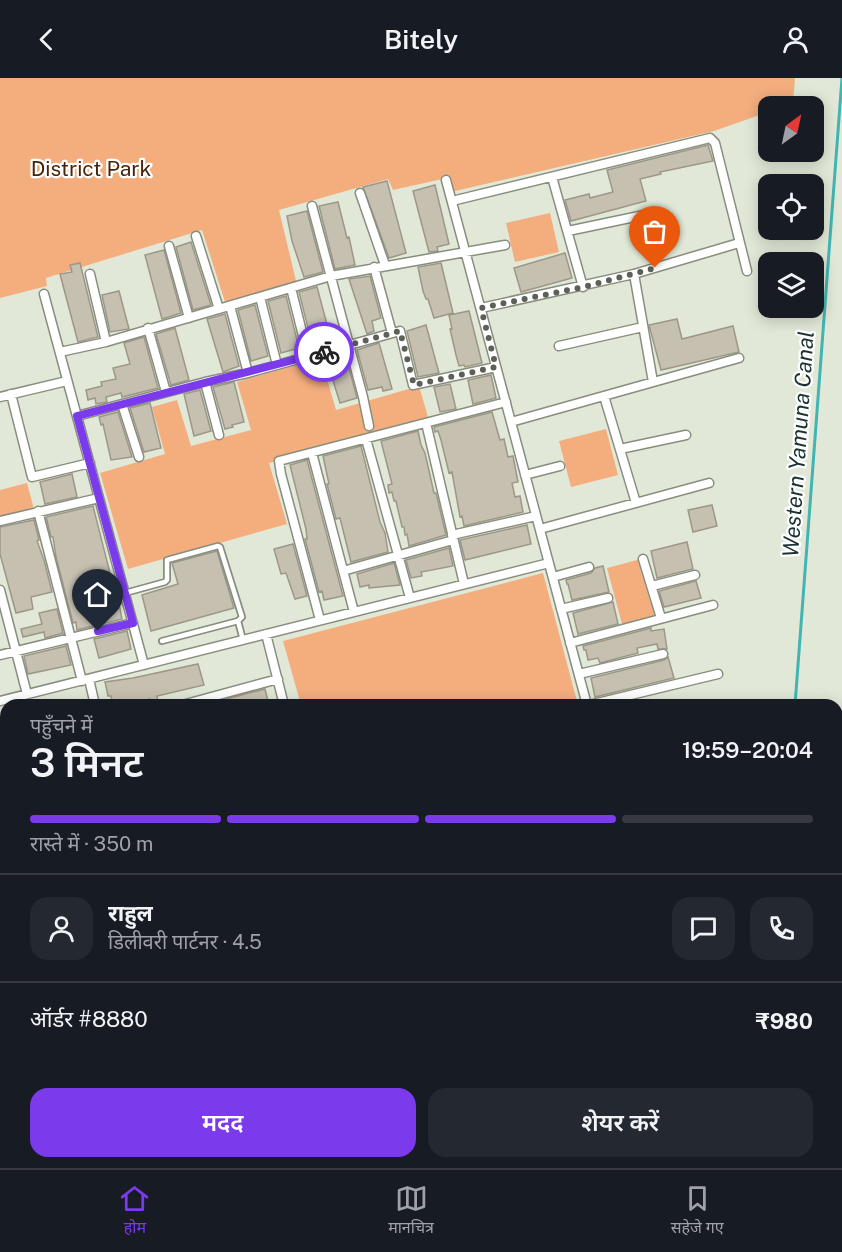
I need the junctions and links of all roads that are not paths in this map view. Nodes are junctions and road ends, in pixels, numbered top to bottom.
1 (552, 177) junction
2 (446, 180) dead end
3 (360, 193) dead end
4 (452, 201) junction
5 (312, 206) dead end
6 (644, 215) dead end
7 (568, 231) junction
8 (196, 236) dead end
9 (740, 243) junction
10 (505, 245) dead end
11 (169, 246) dead end
12 (464, 251) junction
13 (385, 266) junction
14 (374, 267) junction
15 (747, 271) dead end
16 (90, 274) dead end
17 (634, 274) junction
18 (331, 276) junction
19 (583, 287) junction
20 (291, 288) junction
21 (44, 294) dead end
22 (260, 297) junction
23 (230, 306) junction
24 (481, 308) junction
25 (219, 309) junction
26 (189, 318) junction
27 (643, 327) junction
28 (148, 328) junction
29 (392, 333) junction
30 (106, 342) junction
31 (350, 345) junction
32 (559, 346) dead end
33 (60, 352) junction
34 (308, 356) junction
35 (739, 358) dead end
36 (277, 365) junction
37 (496, 367) junction
38 (248, 373) junction
39 (68, 381) junction
40 (205, 382) junction
41 (653, 382) junction
42 (166, 392) junction
43 (11, 394) junction
44 (604, 396) junction
45 (0, 397) edge
46 (506, 402) junction
47 (122, 404) junction
48 (77, 416) junction
49 (511, 422) junction
50 (426, 423) junction
51 (369, 426) dead end
52 (219, 435) dead end
53 (686, 435) dead end
54 (366, 439) junction
55 (620, 449) junction
56 (312, 453) junction
57 (139, 457) dead end
58 (90, 463) junction
59 (560, 466) dead end
60 (525, 475) junction
61 (709, 483) dead end
62 (99, 498) junction
63 (636, 503) junction
64 (38, 511) junction
65 (536, 516) junction
66 (0, 522) edge
67 (540, 529) junction
68 (453, 538) junction
69 (398, 555) junction
70 (643, 558) dead end
71 (549, 563) junction
72 (589, 567) dead end
73 (343, 571) junction
74 (695, 574) dead end
75 (553, 577) junction
76 (464, 584) junction
77 (652, 586) junction
78 (0, 590) edge
79 (124, 592) junction
80 (410, 598) junction
81 (608, 598) dead end
82 (713, 605) dead end
83 (561, 609) junction
84 (354, 612) junction
85 (661, 618) junction
86 (238, 621) junction
87 (320, 621) junction
88 (133, 623) junction
89 (266, 634) junction
90 (71, 638) junction
91 (243, 640) junction
92 (162, 641) dead end
93 (570, 643) junction
94 (16, 651) junction
95 (663, 654) dead end
96 (0, 655) edge
97 (144, 665) junction
98 (579, 674) junction
99 (718, 674) dead end
100 (278, 679) junction
101 (85, 680) junction
102 (27, 694) junction
103 (8, 699) edge
104 (93, 699) edge
105 (204, 699) edge
106 (283, 699) edge
107 (586, 699) edge
108 (613, 699) edge

1 - 4 street
1 - 7 street
1 - 9 street
2 - 4 street
3 - 13 street
4 - 12 street
5 - 18 street
6 - 7 street
7 - 19 street
8 - 25 street
9 - 15 street
9 - 17 street
10 - 12 street
11 - 26 street
12 - 13 street
12 - 24 street
13 - 14 street
14 - 18 street
14 - 29 street
16 - 30 street
17 - 19 street
17 - 27 street
18 - 20 street
18 - 31 street
19 - 24 street
20 - 22 street
20 - 34 street
21 - 33 street
22 - 23 street
22 - 36 street
23 - 25 street
23 - 38 street
24 - 37 street
25 - 26 street
26 - 28 street
27 - 32 street
27 - 41 street
28 - 30 street
28 - 42 street
29 - 31 street
29 - 37 street
30 - 33 street
31 - 34 street
31 - 51 street
33 - 39 street
34 - 36 street
35 - 41 street
36 - 38 street
37 - 46 street
38 - 40 street
39 - 43 street
39 - 48 street
40 - 42 street
40 - 52 street
41 - 44 street
42 - 47 street
43 - 45 street
43 - 58 street
44 - 49 street
44 - 55 street
46 - 49 street
46 - 50 street
47 - 48 street
47 - 57 street
48 - 58 street
49 - 60 street
50 - 54 street
50 - 68 street
53 - 55 street
54 - 56 street
54 - 69 street
55 - 63 street
56 - 73 street
56 - 87 street
58 - 62 street
59 - 60 street
60 - 65 street
61 - 63 street
62 - 64 street
62 - 79 street
63 - 67 street
64 - 66 street
64 - 90 street
65 - 67 street
65 - 68 street
67 - 71 street
68 - 69 street
68 - 76 street
69 - 73 street
69 - 80 street
70 - 77 street
71 - 75 street
71 - 76 street
72 - 75 street
73 - 84 street
74 - 77 street
75 - 83 street
76 - 80 street
77 - 85 street
78 - 94 street
79 - 86 lane
79 - 88 street
80 - 84 street
81 - 83 street
82 - 85 street
83 - 93 street
84 - 87 street
85 - 93 street
86 - 91 lane
86 - 92 lane
87 - 89 street
88 - 90 street
88 - 97 street
89 - 91 street
89 - 100 street
90 - 94 street
90 - 101 street
91 - 97 street
93 - 98 street
94 - 96 street
94 - 102 street
95 - 98 street
97 - 101 street
98 - 107 street
99 - 108 street
100 - 105 street
100 - 106 street
101 - 102 street
101 - 104 street
102 - 103 street

